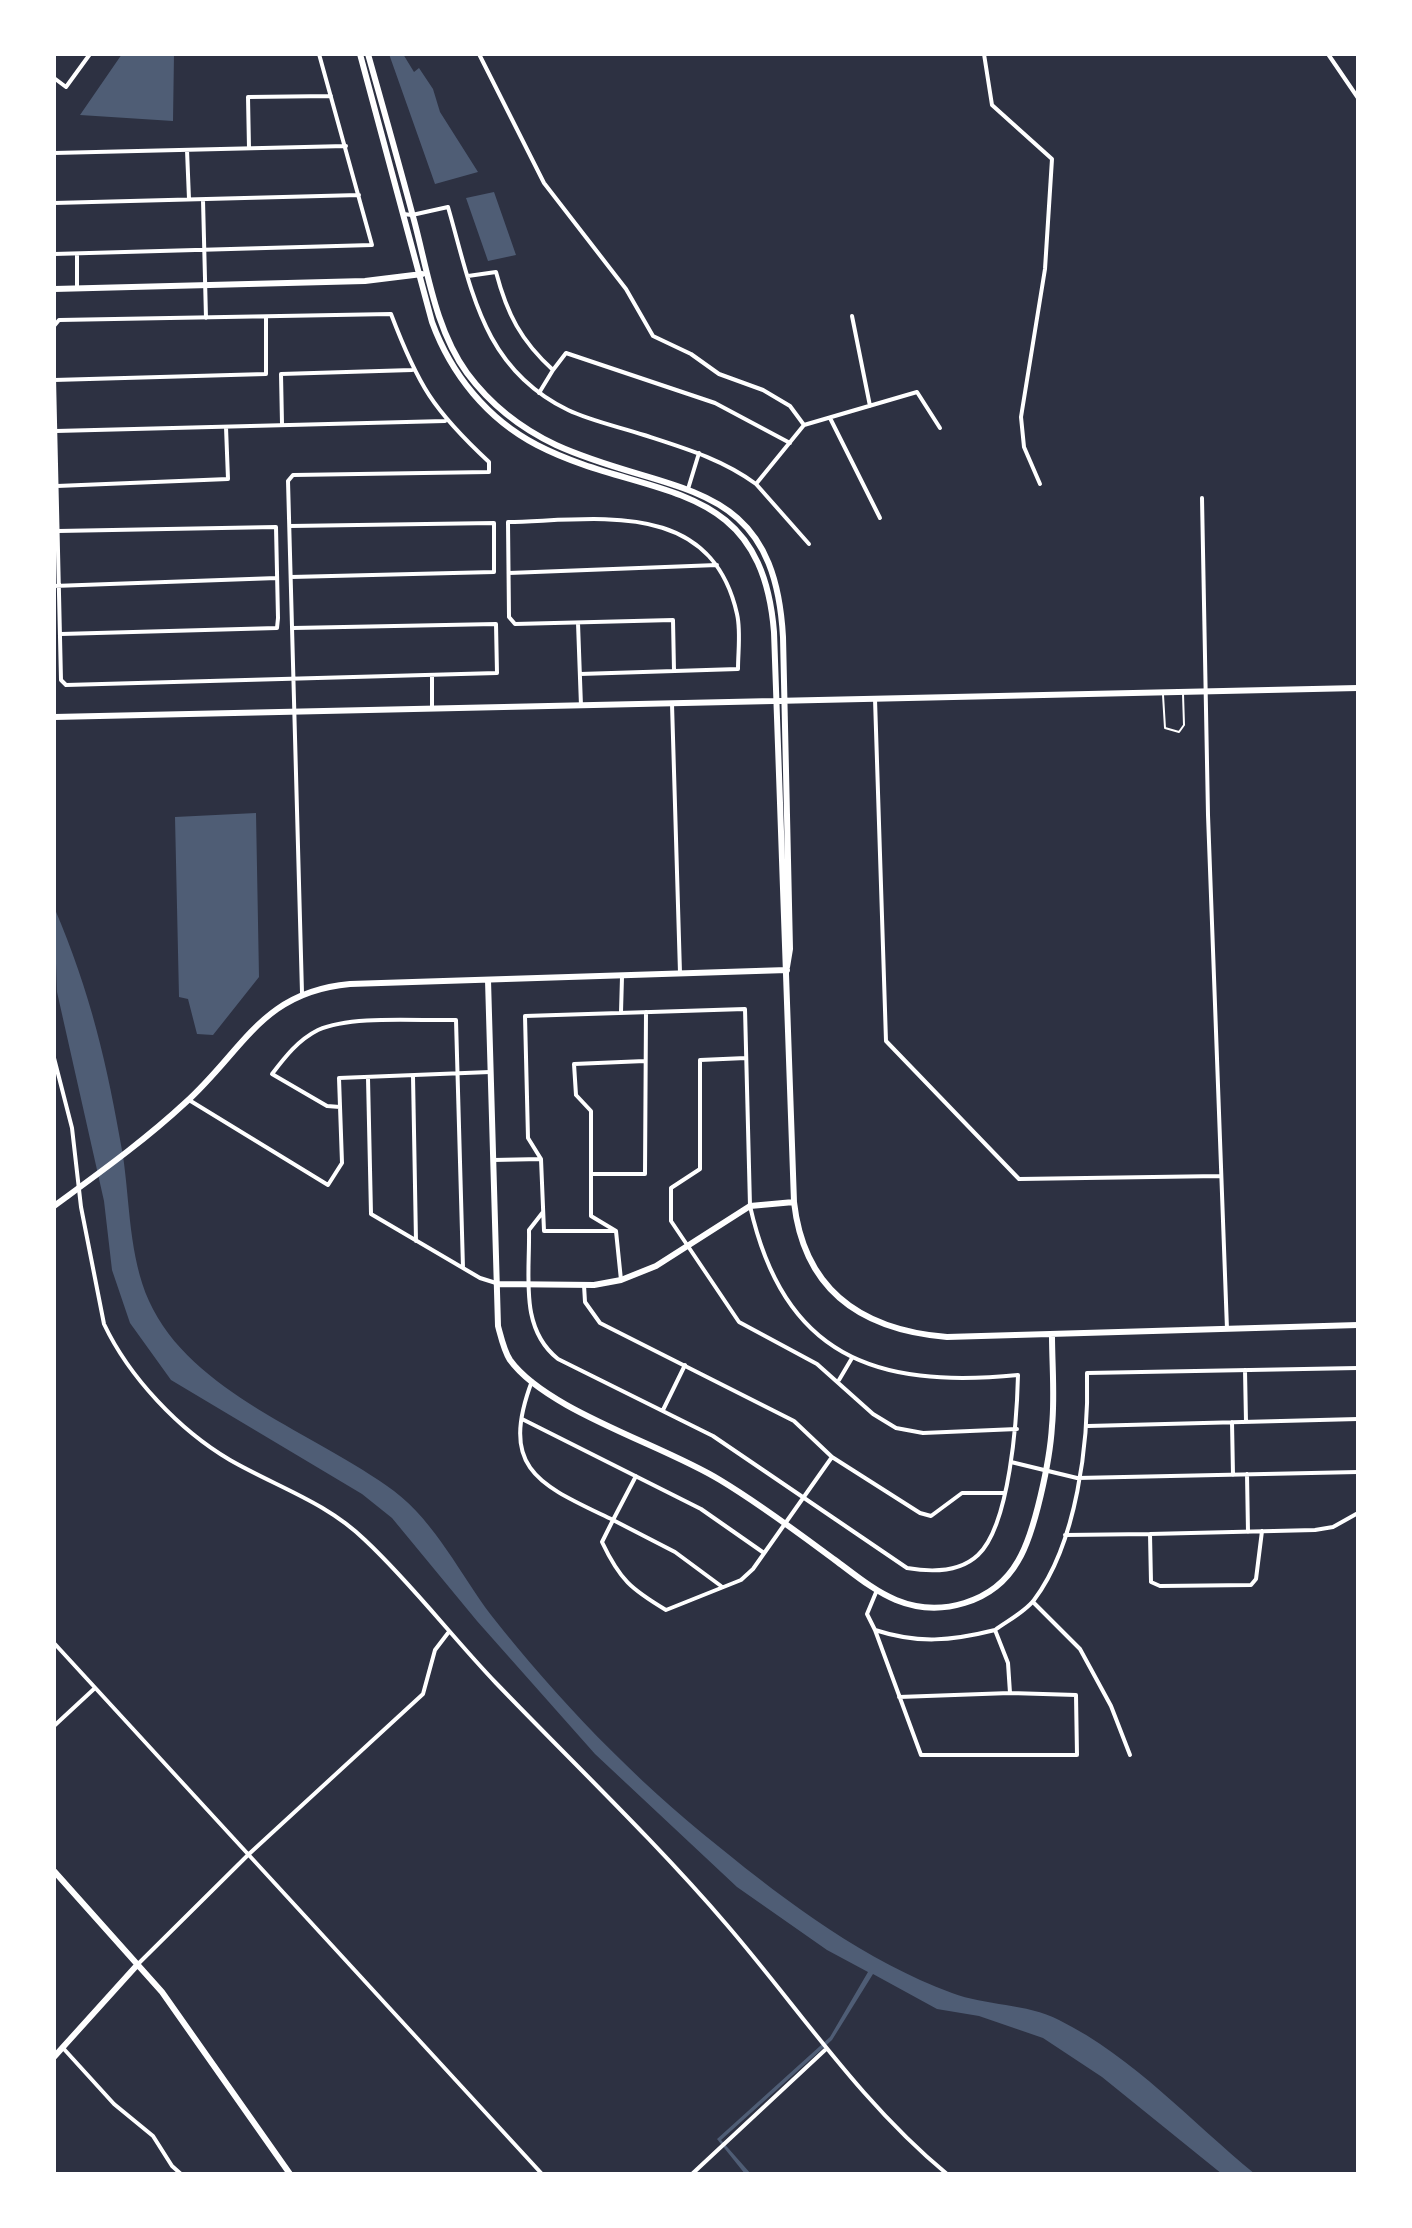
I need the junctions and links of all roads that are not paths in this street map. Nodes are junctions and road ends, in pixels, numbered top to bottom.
1 (90, 54) edge
2 (319, 54) edge
3 (360, 54) edge
4 (368, 54) edge
5 (479, 54) edge
6 (984, 54) edge
7 (1328, 54) edge
8 (54, 78) edge
9 (331, 96) junction
10 (1358, 98) edge
11 (346, 146) junction
12 (249, 148) junction
13 (187, 150) junction
14 (54, 153) edge
15 (359, 195) junction
16 (189, 200) junction
17 (203, 200) junction
18 (54, 203) edge
19 (403, 214) junction
20 (412, 215) junction
21 (204, 250) junction
22 (77, 253) junction
23 (54, 254) edge
24 (424, 274) junction
25 (468, 276) junction
26 (205, 283) junction
27 (77, 287) junction
28 (54, 289) edge
29 (852, 316) dead end
30 (266, 317) junction
31 (206, 318) junction
32 (54, 326) edge
33 (412, 370) junction
34 (553, 370) junction
35 (54, 379) edge
36 (539, 393) junction
37 (870, 406) junction
38 (830, 418) junction
39 (445, 421) junction
40 (282, 425) junction
41 (804, 425) junction
42 (226, 427) junction
43 (940, 428) dead end
44 (56, 431) junction
45 (790, 443) junction
46 (699, 453) junction
47 (756, 484) junction
48 (1040, 484) dead end
49 (57, 486) junction
50 (688, 488) junction
51 (685, 495) junction
52 (1202, 498) dead end
53 (880, 518) dead end
54 (290, 526) junction
55 (58, 531) junction
56 (809, 544) dead end
57 (717, 565) junction
58 (509, 573) junction
59 (291, 577) junction
60 (277, 578) junction
61 (57, 586) edge
62 (578, 623) junction
63 (293, 628) junction
64 (61, 634) junction
65 (674, 671) junction
66 (580, 674) junction
67 (432, 675) junction
68 (294, 680) junction
69 (1358, 688) edge
70 (1204, 692) junction
71 (1163, 693) junction
72 (1183, 693) junction
73 (875, 699) junction
74 (786, 701) junction
75 (777, 702) junction
76 (672, 704) junction
77 (581, 706) junction
78 (432, 710) junction
79 (295, 714) junction
80 (54, 717) edge
81 (787, 970) junction
82 (680, 975) junction
83 (622, 977) junction
84 (488, 980) junction
85 (302, 993) junction
86 (621, 1012) junction
87 (646, 1012) junction
88 (54, 1058) edge
89 (746, 1058) junction
90 (645, 1061) junction
91 (490, 1072) junction
92 (458, 1073) junction
93 (413, 1076) junction
94 (368, 1077) junction
95 (189, 1100) junction
96 (340, 1107) junction
97 (541, 1159) junction
98 (493, 1160) junction
99 (591, 1174) junction
100 (1220, 1176) junction
101 (80, 1186) junction
102 (794, 1202) junction
103 (54, 1206) edge
104 (750, 1206) junction
105 (543, 1212) junction
106 (616, 1231) junction
107 (416, 1241) junction
108 (688, 1246) junction
109 (463, 1268) junction
110 (621, 1280) junction
111 (498, 1284) junction
112 (530, 1285) junction
113 (584, 1285) junction
114 (1358, 1325) edge
115 (1227, 1329) junction
116 (1052, 1335) junction
117 (852, 1358) junction
118 (685, 1365) junction
119 (1358, 1368) edge
120 (1245, 1370) junction
121 (532, 1381) junction
122 (839, 1381) junction
123 (663, 1411) junction
124 (522, 1419) junction
125 (1358, 1419) edge
126 (1232, 1422) junction
127 (1246, 1422) junction
128 (1088, 1426) junction
129 (1017, 1429) junction
130 (832, 1457) junction
131 (1011, 1462) junction
132 (1045, 1471) junction
133 (1358, 1472) edge
134 (1247, 1474) junction
135 (1233, 1475) junction
136 (636, 1476) junction
137 (1077, 1478) junction
138 (1003, 1493) junction
139 (804, 1496) junction
140 (1358, 1513) edge
141 (613, 1520) junction
142 (786, 1524) junction
143 (1262, 1531) junction
144 (1248, 1532) junction
145 (1150, 1534) junction
146 (1065, 1535) junction
147 (765, 1553) junction
148 (722, 1587) junction
149 (877, 1590) junction
150 (1033, 1602) junction
151 (875, 1630) junction
152 (995, 1630) junction
153 (448, 1633) junction
154 (54, 1643) edge
155 (95, 1688) junction
156 (1010, 1693) junction
157 (899, 1697) junction
158 (54, 1726) edge
159 (1130, 1755) dead end
160 (249, 1854) junction
161 (54, 1871) edge
162 (138, 1964) junction
163 (825, 2050) junction
164 (57, 2051) edge
165 (181, 2174) edge
166 (290, 2174) edge
167 (542, 2174) edge
168 (692, 2174) edge
169 (947, 2174) edge

1 - 8 street
2 - 9 street
3 - 19 street
4 - 20 street
5 - 41 street
6 - 48 street
7 - 10 street
9 - 11 street
9 - 12 street
11 - 12 street
11 - 15 street
12 - 13 street
13 - 14 street
13 - 16 street
15 - 17 street
15 - 21 street
16 - 17 street
16 - 18 street
17 - 21 street
19 - 20 street
19 - 24 street
20 - 24 street
20 - 25 street
21 - 22 street
21 - 26 street
22 - 23 street
22 - 27 street
24 - 26 street
24 - 50 street
24 - 51 street
25 - 34 street
25 - 36 street
26 - 27 street
26 - 31 street
27 - 28 street
29 - 37 street
30 - 31 street
30 - 33 street
30 - 35 street
31 - 32 street
33 - 39 street
33 - 40 street
34 - 36 street
34 - 45 street
35 - 44 street
36 - 46 street
37 - 38 street
37 - 43 street
38 - 41 street
38 - 53 street
39 - 40 street
39 - 54 street
40 - 42 street
41 - 45 street
42 - 44 street
42 - 49 street
44 - 49 street
45 - 47 street
46 - 47 street
46 - 50 street
47 - 56 street
49 - 55 street
50 - 51 street
50 - 74 street
51 - 75 street
52 - 70 street
54 - 59 street
54 - 59 street
55 - 60 street
55 - 61 street
57 - 58 street
57 - 58 street
57 - 65 street
58 - 62 street
59 - 63 street
60 - 61 street
60 - 64 street
61 - 64 street
62 - 65 street
62 - 66 street
63 - 67 street
63 - 68 street
64 - 68 street
65 - 66 street
66 - 77 street
67 - 68 street
67 - 78 street
68 - 79 street
69 - 70 street
70 - 72 street
70 - 100 street
71 - 72 street
71 - 72 lane
71 - 73 street
73 - 74 street
73 - 100 street
74 - 75 street
74 - 81 street
75 - 76 street
75 - 81 street
76 - 77 street
76 - 82 street
77 - 78 street
78 - 79 street
79 - 80 street
79 - 85 street
81 - 82 street
81 - 102 street
82 - 83 street
83 - 84 street
83 - 86 street
84 - 85 street
84 - 91 street
85 - 95 street
86 - 87 street
86 - 97 street
87 - 89 street
87 - 90 street
88 - 101 street
89 - 104 street
89 - 108 street
90 - 99 street
90 - 99 street
91 - 92 street
91 - 98 street
92 - 93 street
92 - 96 street
92 - 109 street
93 - 94 street
93 - 107 street
94 - 96 street
94 - 107 street
95 - 96 street
95 - 101 street
97 - 98 street
97 - 105 street
98 - 111 street
99 - 106 street
100 - 115 street
101 - 103 street
101 - 153 street
102 - 104 street
102 - 116 street
104 - 108 street
104 - 117 street
105 - 106 street
105 - 112 street
106 - 110 street
107 - 109 street
108 - 110 street
108 - 122 street
109 - 111 street
110 - 113 street
111 - 112 street
111 - 121 street
112 - 113 street
112 - 123 street
113 - 118 street
114 - 115 street
115 - 116 street
116 - 132 street
117 - 122 street
117 - 129 street
118 - 123 street
118 - 130 street
119 - 120 street
120 - 127 street
120 - 128 street
121 - 124 street
121 - 142 street
122 - 129 street
123 - 139 street
124 - 136 street
124 - 141 street
125 - 127 street
126 - 127 street
126 - 128 street
126 - 135 street
128 - 137 street
129 - 131 street
130 - 138 street
130 - 139 street
131 - 132 street
131 - 138 street
132 - 137 street
132 - 149 street
133 - 134 street
134 - 135 street
134 - 144 street
135 - 137 street
136 - 141 street
136 - 147 street
137 - 146 street
138 - 139 street
139 - 142 street
140 - 143 street
141 - 148 street
141 - 148 street
142 - 147 street
142 - 149 street
143 - 144 street
143 - 145 street
144 - 145 street
145 - 146 street
146 - 150 street
147 - 148 street
149 - 151 street
150 - 152 street
150 - 159 street
151 - 152 street
151 - 157 street
152 - 156 street
153 - 160 street
153 - 163 street
154 - 155 street
155 - 158 street
155 - 160 street
156 - 157 street
156 - 157 street
160 - 162 street
160 - 167 street
161 - 162 street
162 - 164 street
162 - 166 street
163 - 168 street
163 - 169 street
164 - 165 street

